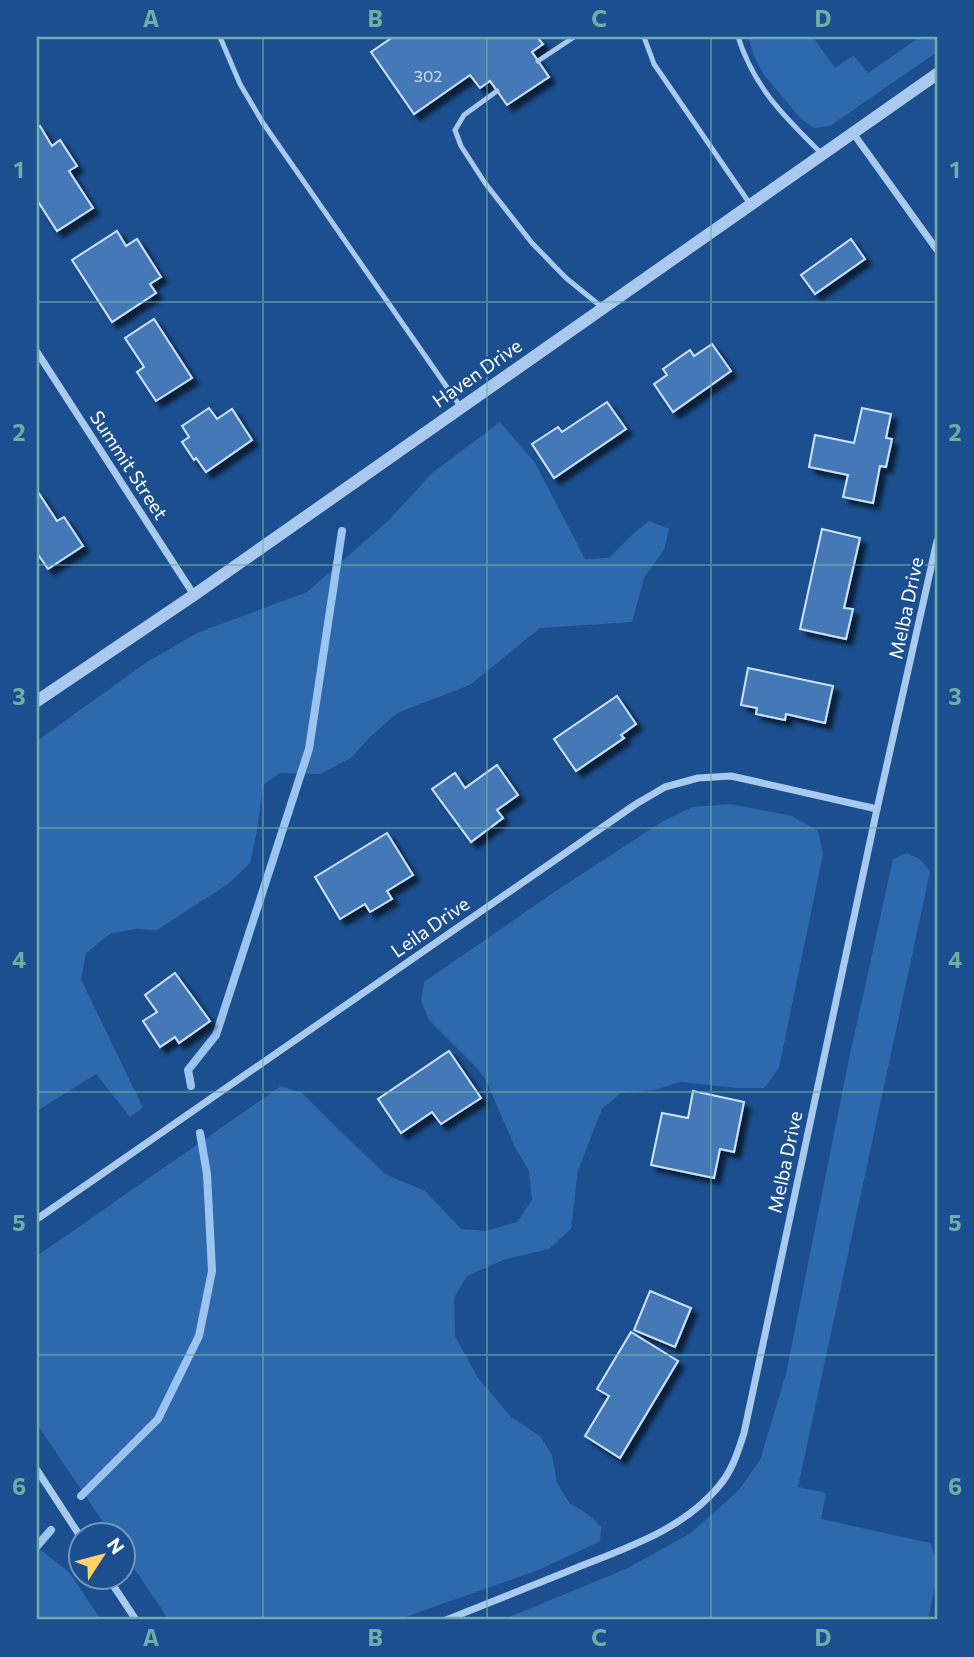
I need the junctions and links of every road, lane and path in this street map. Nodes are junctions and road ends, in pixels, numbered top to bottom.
1 (220, 37) edge
2 (573, 37) edge
3 (644, 37) edge
4 (738, 37) edge
5 (538, 61) dead end
6 (937, 74) edge
7 (497, 91) dead end
8 (853, 133) junction
9 (822, 154) junction
10 (750, 204) junction
11 (937, 250) edge
12 (603, 308) junction
13 (37, 352) edge
14 (461, 407) junction
15 (937, 541) edge
16 (194, 594) junction
17 (37, 701) edge
18 (877, 808) junction
19 (37, 1219) edge
20 (37, 1470) edge
21 (70, 1520) edge
22 (116, 1590) edge
23 (136, 1620) edge
24 (446, 1620) edge

1 - 14 lane
2 - 5 lane
3 - 10 lane
4 - 9 lane
6 - 8 street, Haven Drive
7 - 12 lane
8 - 9 street, Haven Drive
8 - 11 street
9 - 10 street, Haven Drive
10 - 12 street, Haven Drive
12 - 14 street, Haven Drive
13 - 16 street, Summit Street
14 - 16 street, Haven Drive
15 - 18 street, Melba Drive
16 - 17 street, Haven Drive
18 - 19 street, Leila Drive
18 - 24 street, Melba Drive
20 - 21 street
22 - 23 street

